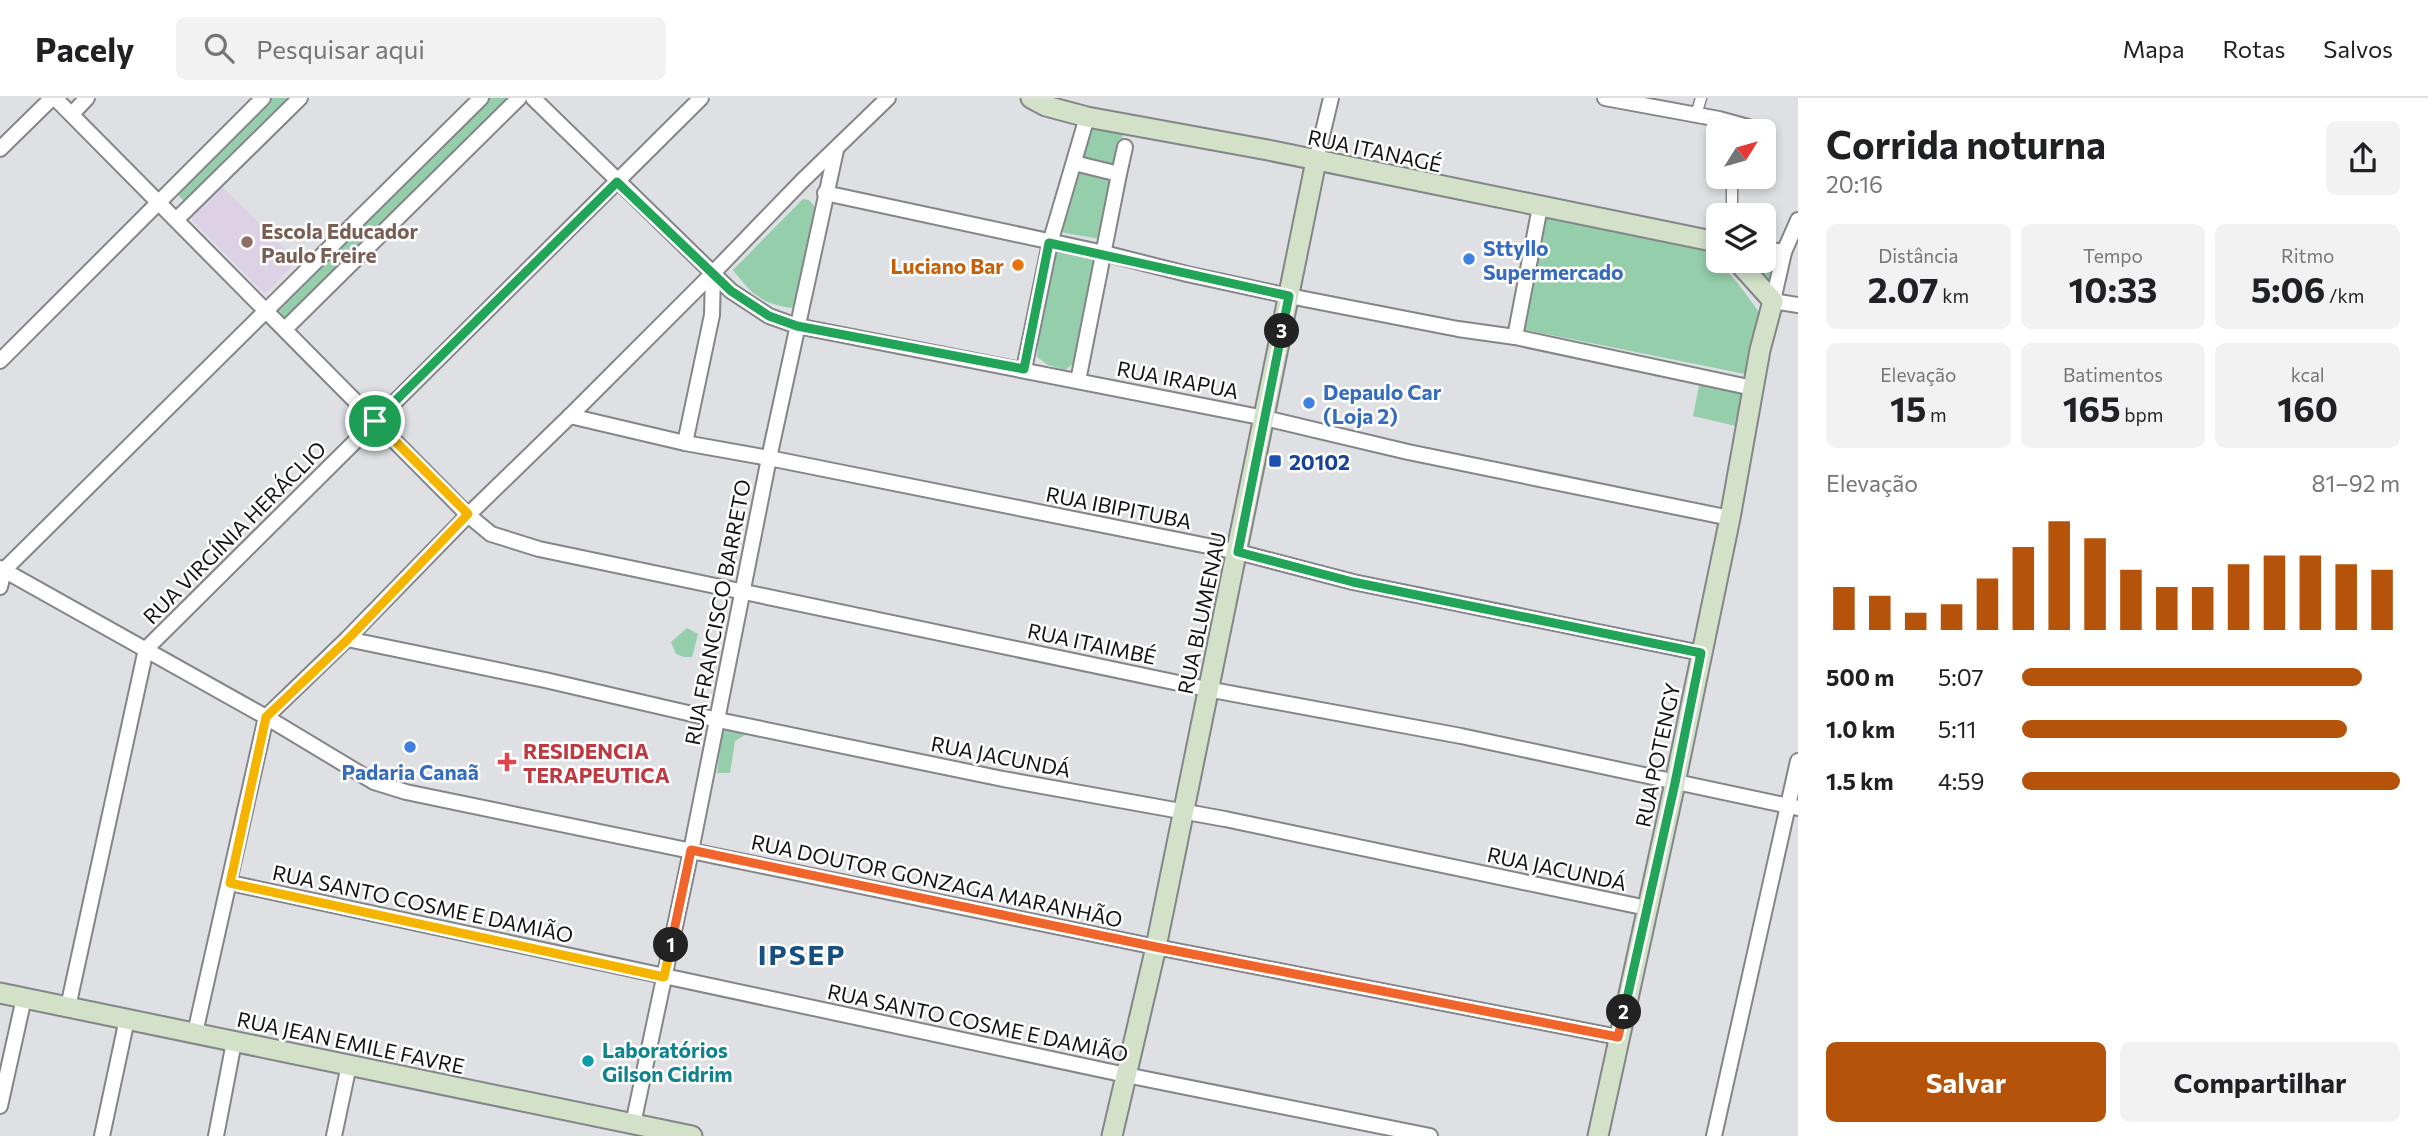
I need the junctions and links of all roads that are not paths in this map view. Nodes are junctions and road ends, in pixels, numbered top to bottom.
1 (54, 98) edge
2 (88, 98) edge
3 (263, 98) edge
4 (300, 98) edge
5 (481, 98) edge
6 (519, 98) edge
7 (533, 98) edge
8 (701, 98) edge
9 (888, 98) edge
10 (1031, 98) edge
11 (1331, 98) edge
12 (1605, 98) edge
13 (1701, 98) edge
14 (72, 114) junction
15 (1696, 115) junction
16 (1087, 117) junction
17 (1707, 119) edge
18 (1125, 146) dead end
19 (0, 149) edge
20 (836, 150) junction
21 (1316, 161) junction
22 (1074, 163) junction
23 (1119, 174) junction
24 (617, 182) junction
25 (825, 194) junction
26 (158, 201) junction
27 (1539, 207) junction
28 (177, 219) junction
29 (1798, 220) edge
30 (1706, 240) edge
31 (1049, 243) junction
32 (1776, 251) edge
33 (1104, 253) junction
34 (1784, 253) junction
35 (713, 273) junction
36 (1748, 273) edge
37 (1289, 296) junction
38 (1773, 301) junction
39 (1798, 305) edge
40 (265, 309) junction
41 (797, 326) junction
42 (285, 329) junction
43 (1515, 337) junction
44 (0, 361) edge
45 (1024, 369) junction
46 (1078, 381) junction
47 (1753, 388) junction
48 (570, 416) junction
49 (1265, 418) junction
50 (375, 421) junction
51 (685, 443) junction
52 (769, 458) junction
53 (468, 514) junction
54 (1730, 518) junction
55 (1238, 552) junction
56 (2, 569) edge
57 (0, 587) edge
58 (743, 591) junction
59 (348, 639) junction
60 (146, 649) junction
61 (1701, 653) junction
62 (1207, 689) junction
63 (266, 717) junction
64 (718, 720) junction
65 (1798, 761) edge
66 (1675, 783) junction
67 (1793, 807) edge
68 (1182, 811) junction
69 (691, 850) junction
70 (230, 883) junction
71 (1647, 908) junction
72 (1156, 947) junction
73 (664, 977) junction
74 (0, 993) edge
75 (24, 998) junction
76 (68, 1007) junction
77 (127, 1019) junction
78 (195, 1033) junction
79 (1618, 1037) junction
80 (234, 1042) junction
81 (349, 1065) junction
82 (1126, 1075) junction
83 (0, 1106) edge
84 (633, 1124) junction
85 (1601, 1135) edge
86 (102, 1136) edge
87 (216, 1136) edge
88 (334, 1136) edge
89 (692, 1136) edge
90 (1112, 1136) edge
91 (1430, 1136) edge
92 (1714, 1136) edge

1 - 14 street, RUA ITAIMBÉ
1 - 19 street
2 - 14 street
3 - 26 street
4 - 28 street
5 - 40 street
6 - 42 street
7 - 24 street, RUA IRAPUA
8 - 24 street, RUA VIRGÍNIA HERÁCLIO
9 - 20 street
10 - 16 main road, RUA ITANAGÉ
11 - 21 street, RUA BLUMENAU
12 - 15 street
13 - 15 street
14 - 26 street, RUA ITAIMBÉ
15 - 17 street
16 - 21 main road, RUA ITANAGÉ
16 - 22 street
18 - 23 street
20 - 25 street, RUA FRANCISCO BARRETO
20 - 35 street
21 - 27 main road, RUA ITANAGÉ
21 - 37 main road, RUA BLUMENAU
22 - 23 street
22 - 31 street
23 - 33 street
24 - 35 street, RUA IRAPUA
24 - 50 street, RUA VIRGÍNIA HERÁCLIO
25 - 31 street
25 - 41 street, RUA FRANCISCO BARRETO
26 - 28 street, RUA ITAIMBÉ
26 - 44 street
27 - 30 main road, RUA ITANAGÉ
27 - 43 street
28 - 40 street, RUA ITAIMBÉ
29 - 34 street, RUA POTENGY
31 - 33 street
31 - 45 street
32 - 34 street
33 - 37 street
33 - 46 street
34 - 38 street, RUA POTENGY
35 - 41 street, RUA IRAPUA
35 - 48 street
35 - 51 street
36 - 38 main road
37 - 43 street
37 - 49 main road, RUA BLUMENAU
38 - 39 street
38 - 47 main road, RUA POTENGY
40 - 42 street, RUA ITAIMBÉ
40 - 56 street
41 - 45 street, RUA IRAPUA
41 - 52 street, RUA FRANCISCO BARRETO
42 - 50 street, RUA ITAIMBÉ
43 - 47 street
45 - 46 street, RUA IRAPUA
46 - 49 street, RUA IRAPUA
47 - 54 main road, RUA POTENGY
48 - 51 street, RUA IBIPITUBA
48 - 53 street
49 - 54 street, RUA IRAPUA
49 - 55 main road, RUA BLUMENAU
50 - 53 street, RUA ITAIMBÉ
50 - 60 street, RUA VIRGÍNIA HERÁCLIO
51 - 52 street, RUA IBIPITUBA
52 - 55 street, RUA IBIPITUBA
52 - 58 street, RUA FRANCISCO BARRETO
53 - 58 street, RUA ITAIMBÉ
53 - 59 street
54 - 61 main road, RUA POTENGY
55 - 61 street, RUA IBIPITUBA
55 - 62 main road, RUA BLUMENAU
56 - 57 street
56 - 60 street, RUA DOUTOR GONZAGA MARANHÃO
58 - 62 street, RUA ITAIMBÉ
58 - 64 street, RUA FRANCISCO BARRETO
59 - 63 street
59 - 64 street, RUA JACUNDÁ
60 - 63 street, RUA DOUTOR GONZAGA MARANHÃO
60 - 76 street, RUA VIRGÍNIA HERÁCLIO
61 - 66 main road, RUA POTENGY
62 - 66 street, RUA ITAIMBÉ
62 - 68 main road, RUA BLUMENAU
63 - 69 street, RUA DOUTOR GONZAGA MARANHÃO
63 - 70 street
64 - 68 street, RUA JACUNDÁ
64 - 69 street, RUA FRANCISCO BARRETO
65 - 67 street
66 - 67 street, RUA ITAIMBÉ
66 - 71 main road, RUA POTENGY
67 - 92 street
68 - 71 street, RUA JACUNDÁ
68 - 72 main road, RUA BLUMENAU
69 - 72 street, RUA DOUTOR GONZAGA MARANHÃO
69 - 73 street, RUA FRANCISCO BARRETO
70 - 73 street, RUA SANTO COSME E DAMIÃO
70 - 78 street
71 - 79 main road, RUA POTENGY
72 - 79 street, RUA DOUTOR GONZAGA MARANHÃO
72 - 82 main road, RUA BLUMENAU
73 - 82 street, RUA SANTO COSME E DAMIÃO
73 - 84 street, RUA FRANCISCO BARRETO
74 - 75 main road, RUA JEAN EMILE FAVRE
75 - 76 main road, RUA JEAN EMILE FAVRE
75 - 83 street
76 - 77 main road, RUA JEAN EMILE FAVRE
77 - 78 main road, RUA JEAN EMILE FAVRE
77 - 86 street
78 - 80 main road, RUA JEAN EMILE FAVRE
79 - 85 main road, RUA POTENGY
80 - 81 main road, RUA JEAN EMILE FAVRE
80 - 87 street
81 - 84 main road, RUA JEAN EMILE FAVRE
81 - 88 street
82 - 90 main road, RUA BLUMENAU
82 - 91 street, RUA SANTO COSME E DAMIÃO
84 - 89 main road, RUA JEAN EMILE FAVRE

